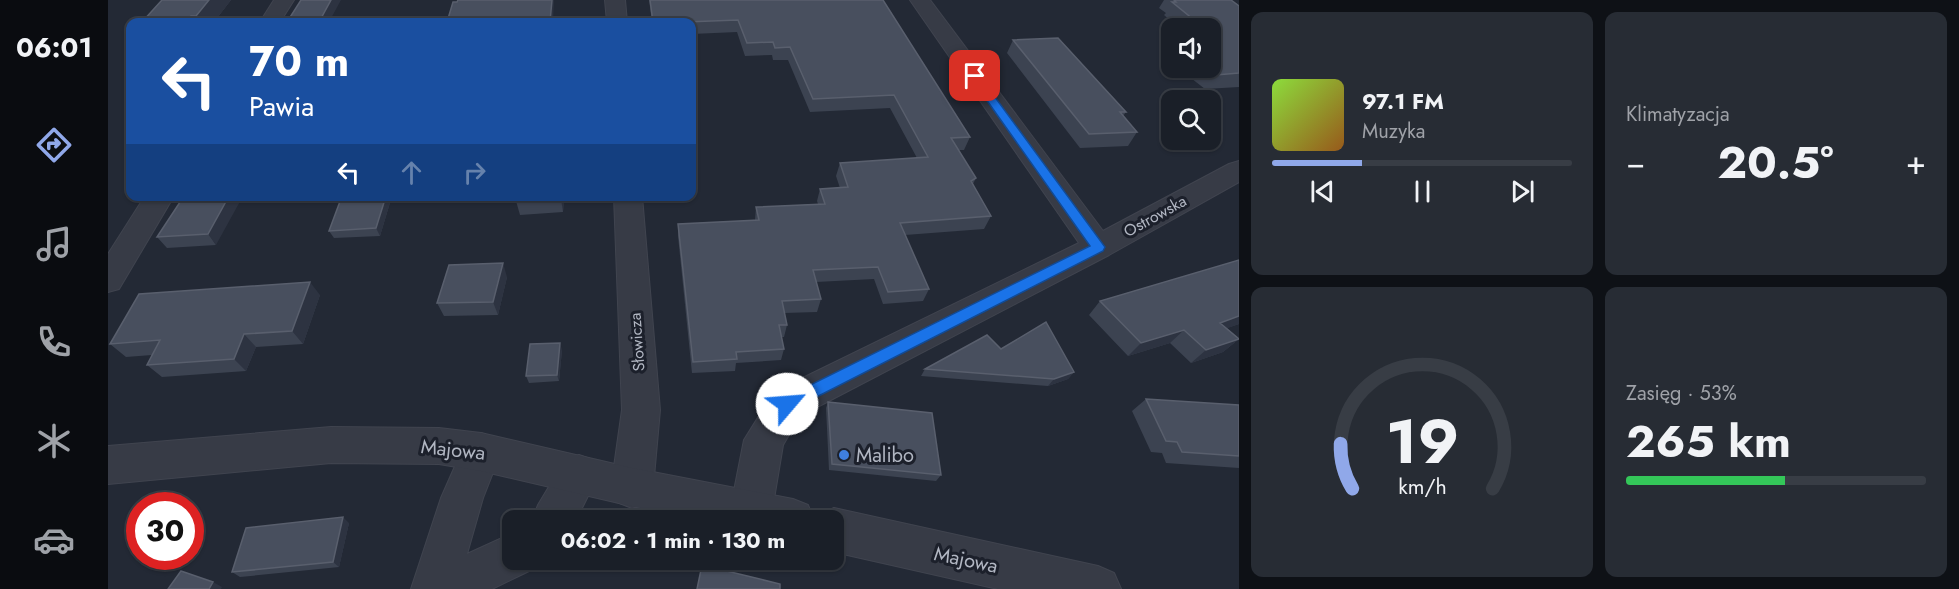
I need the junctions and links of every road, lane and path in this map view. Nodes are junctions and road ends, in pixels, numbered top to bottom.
1 (284, 0) edge
2 (615, 0) edge
3 (920, 0) edge
4 (273, 18) edge
5 (617, 18) edge
6 (1239, 170) edge
7 (157, 201) edge
8 (627, 201) edge
9 (1098, 247) junction
10 (108, 280) edge
11 (481, 452) junction
12 (108, 465) edge
13 (579, 474) junction
14 (632, 488) junction
15 (559, 510) edge
16 (746, 510) edge
17 (751, 510) edge
18 (844, 532) edge
19 (502, 560) edge
20 (434, 589) edge
21 (442, 589) edge
22 (1098, 589) edge

1 - 4 street
2 - 5 street
3 - 9 street
6 - 9 street, Ostrowska
7 - 10 street
8 - 14 street, Słowicza
9 - 17 street, Ostrowska
11 - 12 street, Majowa
11 - 13 street, Majowa
11 - 20 street
13 - 14 street, Majowa
13 - 15 street
14 - 16 street, Majowa
18 - 22 street, Majowa
19 - 21 street

